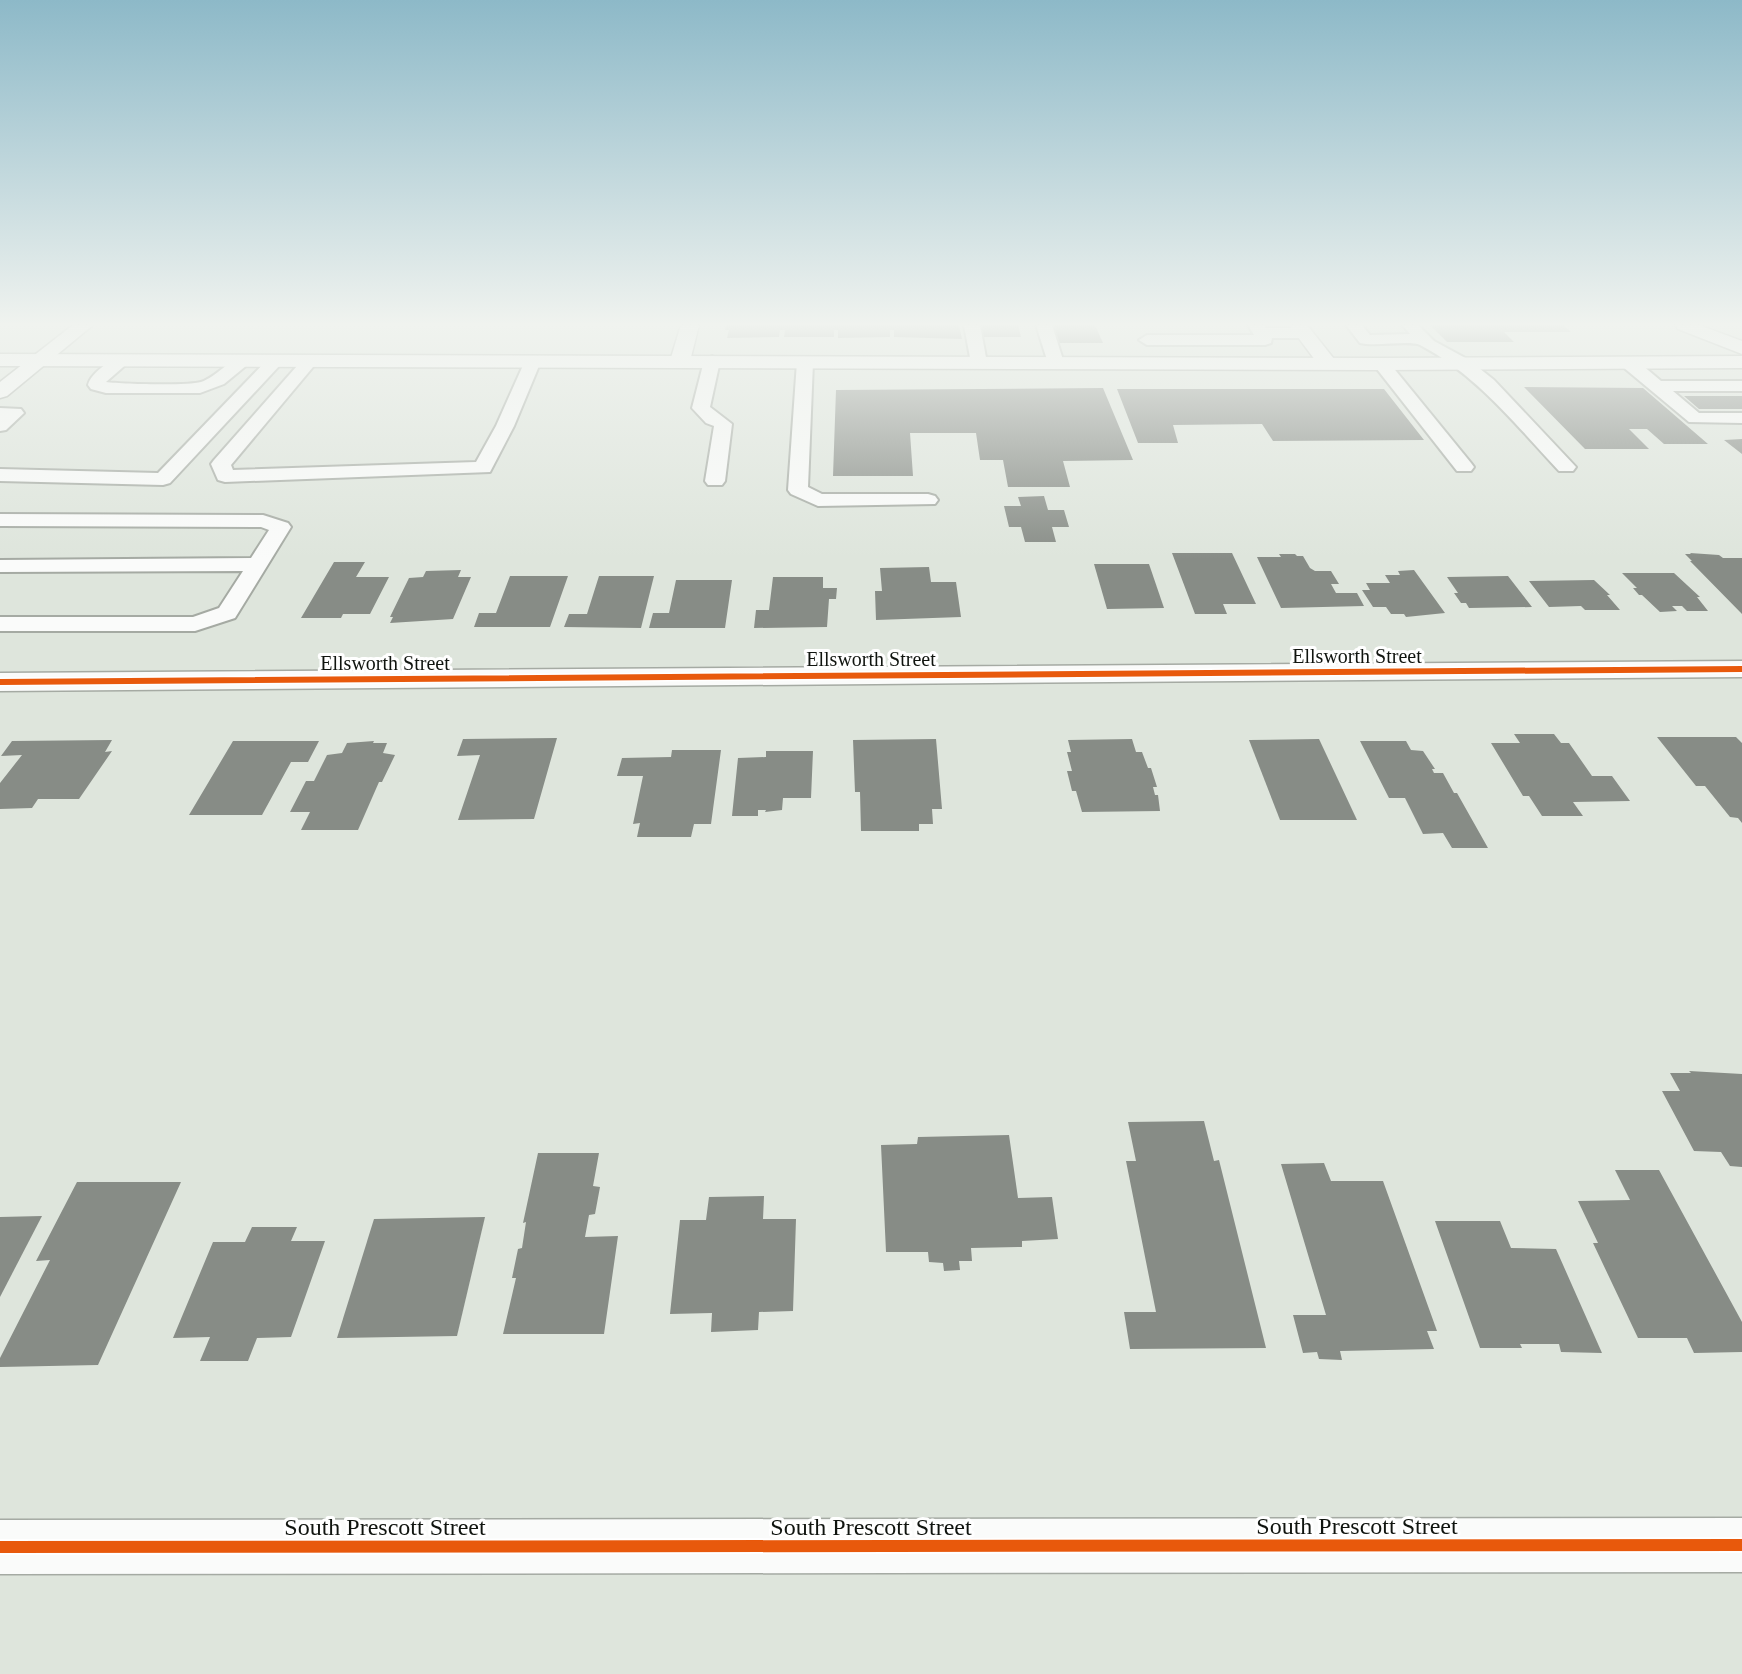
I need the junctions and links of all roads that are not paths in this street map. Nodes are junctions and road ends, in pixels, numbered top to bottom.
1 (235, 403) edge
2 (274, 403) edge
3 (515, 403) edge
4 (702, 403) edge
5 (802, 403) edge
6 (1413, 403) edge
7 (1506, 403) edge
8 (1678, 403) edge
9 (0, 413) edge
10 (1735, 415) edge
11 (0, 426) edge
12 (1464, 467) dead end
13 (1566, 467) dead end
14 (0, 476) edge
15 (715, 481) dead end
16 (928, 500) dead end
17 (0, 520) edge
18 (258, 564) junction
19 (0, 566) edge
20 (0, 624) edge
21 (1742, 669) edge
22 (0, 682) edge
23 (1742, 1545) edge
24 (0, 1547) edge

1 - 14 lane
2 - 3 lane
4 - 15 lane
5 - 16 lane
6 - 12 lane
7 - 13 lane
8 - 10 lane
9 - 11 lane
17 - 18 lane
18 - 19 lane
18 - 20 lane
21 - 22 street, Ellsworth Street
23 - 24 street, South Prescott Street

